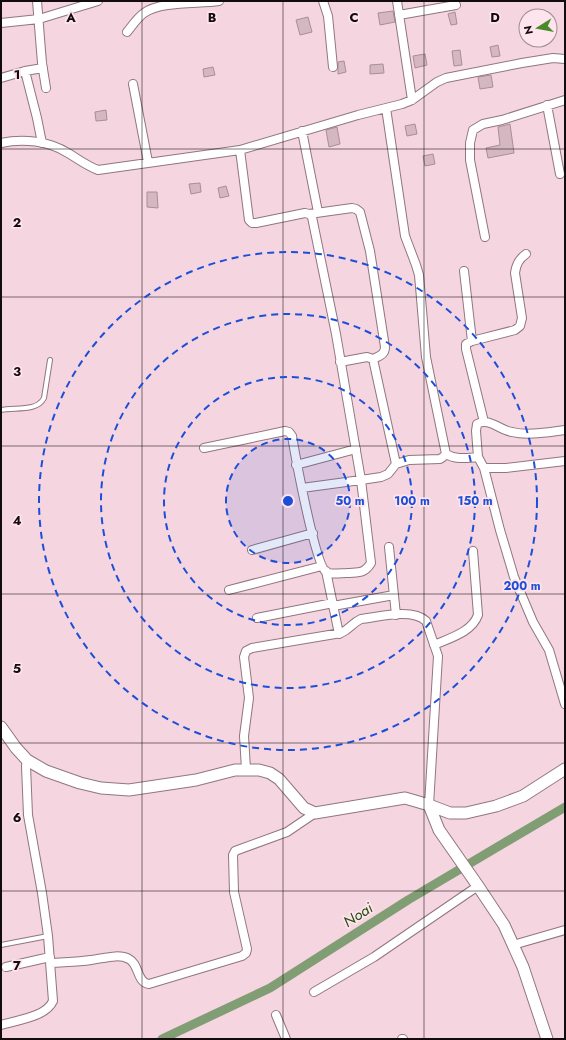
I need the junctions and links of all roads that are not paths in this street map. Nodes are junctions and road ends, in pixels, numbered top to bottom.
1 (37, 1) edge
2 (98, 1) edge
3 (219, 1) edge
4 (323, 1) edge
5 (397, 1) edge
6 (456, 6) dead end
7 (399, 15) junction
8 (39, 19) junction
9 (1, 23) edge
10 (127, 32) dead end
11 (565, 59) edge
12 (333, 67) dead end
13 (43, 68) junction
14 (25, 71) junction
15 (1, 78) edge
16 (134, 84) dead end
17 (46, 88) dead end
18 (412, 100) junction
19 (565, 100) edge
20 (547, 106) junction
21 (386, 108) junction
22 (302, 131) junction
23 (1, 143) edge
24 (42, 143) junction
25 (240, 150) junction
26 (148, 162) junction
27 (560, 174) dead end
28 (318, 212) junction
29 (309, 214) junction
30 (485, 236) dead end
31 (526, 254) dead end
32 (464, 271) dead end
33 (472, 340) junction
34 (373, 359) junction
35 (50, 360) dead end
36 (340, 362) junction
37 (1, 410) edge
38 (484, 422) junction
39 (565, 430) edge
40 (204, 448) dead end
41 (356, 449) junction
42 (446, 454) junction
43 (478, 457) junction
44 (565, 461) edge
45 (396, 464) junction
46 (296, 465) junction
47 (484, 468) junction
48 (362, 480) junction
49 (302, 488) junction
50 (312, 533) junction
51 (389, 547) dead end
52 (252, 550) dead end
53 (473, 551) dead end
54 (324, 569) junction
55 (229, 590) dead end
56 (394, 595) junction
57 (333, 605) junction
58 (396, 615) junction
59 (257, 618) dead end
60 (339, 634) junction
61 (434, 645) junction
62 (565, 704) edge
63 (1, 727) edge
64 (27, 760) junction
65 (246, 769) junction
66 (565, 769) edge
67 (430, 805) junction
68 (315, 813) junction
69 (477, 884) junction
70 (565, 930) edge
71 (48, 936) junction
72 (1, 945) edge
73 (513, 945) junction
74 (50, 960) junction
75 (6, 967) dead end
76 (314, 992) dead end
77 (276, 1015) dead end
78 (1, 1025) edge
79 (286, 1039) edge
80 (547, 1039) edge

1 - 8 street
2 - 8 street
3 - 10 street
4 - 12 street
5 - 7 street
6 - 7 street
7 - 18 street
8 - 9 street
8 - 13 street
11 - 18 street
13 - 14 street
13 - 17 street
14 - 15 street
14 - 24 street
16 - 26 street
18 - 21 street
19 - 20 street
20 - 27 street
20 - 30 street
21 - 22 street
21 - 42 street
22 - 25 street
22 - 28 street
23 - 24 street
24 - 26 street
25 - 26 street
25 - 29 street
28 - 29 street
28 - 34 street
29 - 36 street
31 - 33 street
32 - 33 street
33 - 38 street
34 - 36 street
34 - 45 street
35 - 37 lane
36 - 41 street
38 - 39 street
38 - 43 street
40 - 46 street
41 - 46 street
41 - 48 street
42 - 43 street
42 - 45 street
43 - 47 street
44 - 47 street
45 - 48 street
46 - 49 street
47 - 62 street
48 - 49 street
48 - 54 street
49 - 50 street
50 - 52 street
50 - 54 street
51 - 56 street
53 - 61 street
54 - 55 street
54 - 57 street
56 - 57 street
56 - 58 street
57 - 59 street
57 - 60 street
58 - 60 street
58 - 61 street
60 - 65 street
61 - 67 street
63 - 64 street
64 - 65 street
64 - 71 street
65 - 68 street
66 - 67 street
67 - 68 street
67 - 69 street
68 - 74 street
69 - 73 street
69 - 76 street
70 - 73 street
71 - 72 lane
71 - 74 street
73 - 80 street
74 - 75 street
74 - 78 street
77 - 79 street

